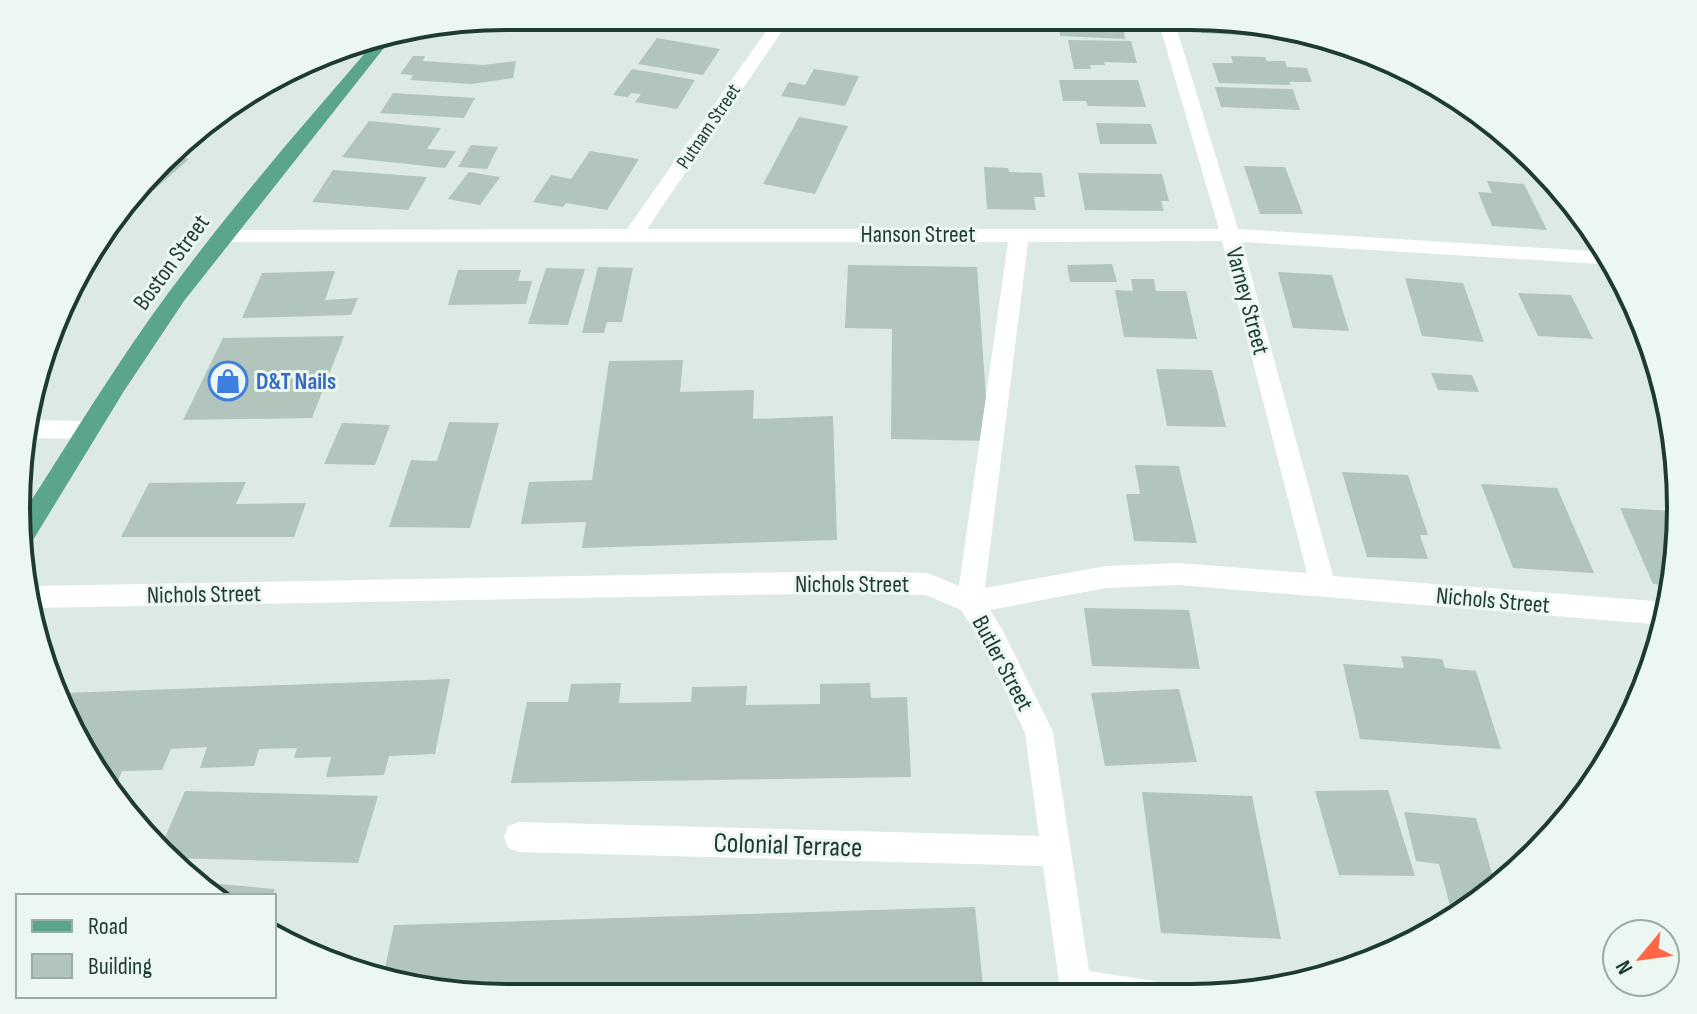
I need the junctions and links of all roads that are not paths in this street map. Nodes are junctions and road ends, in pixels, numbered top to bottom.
1 (775, 30) edge
2 (1169, 30) edge
3 (378, 48) edge
4 (634, 234) junction
5 (1019, 234) junction
6 (1230, 235) junction
7 (221, 236) junction
8 (1596, 258) edge
9 (37, 429) edge
10 (89, 430) junction
11 (31, 523) edge
12 (1323, 585) junction
13 (38, 597) edge
14 (970, 602) junction
15 (1655, 613) edge
16 (519, 837) dead end
17 (1056, 851) junction
18 (1075, 984) edge

1 - 4 street, Putnam Street
2 - 6 street, Varney Street
3 - 7 main road, Boston Street
4 - 5 street, Hanson Street
4 - 7 street, Hanson Street
5 - 6 street, Hanson Street
5 - 14 street, Butler Street
6 - 8 street, Hanson Street
6 - 12 street, Varney Street
7 - 10 main road, Boston Street
9 - 10 street
10 - 11 main road, Boston Street
12 - 14 street, Nichols Street
12 - 15 street, Nichols Street
13 - 14 street, Nichols Street
14 - 17 street, Butler Street
16 - 17 street, Colonial Terrace
17 - 18 street, Butler Street

